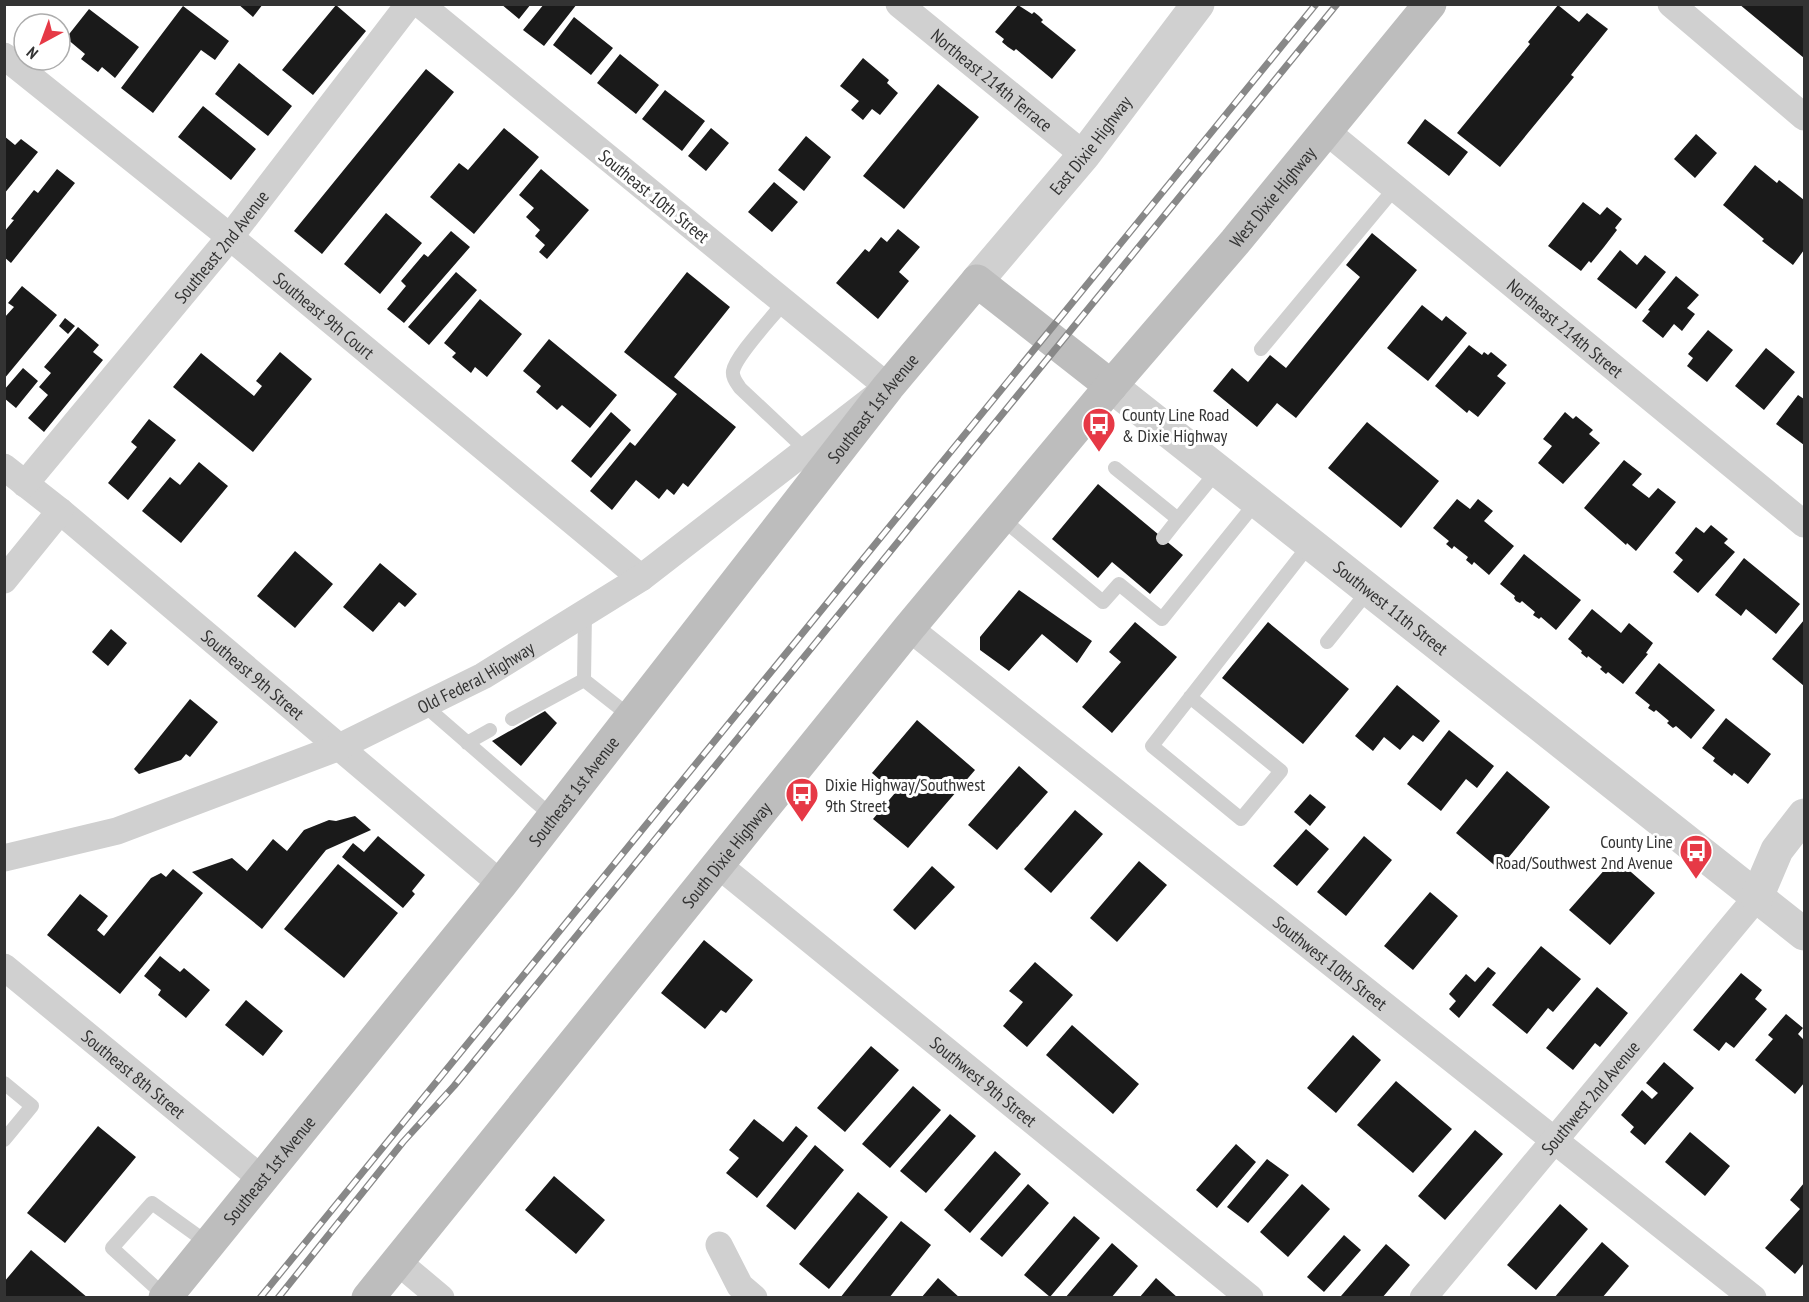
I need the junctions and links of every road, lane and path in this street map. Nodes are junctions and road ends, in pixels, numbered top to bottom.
1 (409, 4) edge
2 (420, 4) edge
3 (899, 4) edge
4 (1198, 4) edge
5 (1430, 4) edge
6 (1671, 4) edge
7 (4, 56) edge
8 (1804, 117) edge
9 (1326, 131) junction
10 (1084, 155) junction
11 (1395, 188) junction
12 (230, 237) junction
13 (977, 281) junction
14 (784, 302) junction
15 (1261, 349) dead end
16 (1111, 386) junction
17 (888, 387) junction
18 (806, 450) junction
19 (1115, 468) dead end
20 (1218, 470) junction
21 (15, 475) edge
22 (1257, 501) junction
23 (60, 511) junction
24 (1001, 518) junction
25 (1178, 519) junction
26 (1804, 524) edge
27 (1163, 538) dead end
28 (1310, 544) junction
29 (641, 578) junction
30 (4, 580) edge
31 (1369, 590) junction
32 (585, 613) junction
33 (909, 628) junction
34 (1327, 642) dead end
35 (584, 680) junction
36 (1190, 697) junction
37 (424, 705) junction
38 (631, 717) junction
39 (512, 719) dead end
40 (490, 730) dead end
41 (467, 743) junction
42 (338, 748) junction
43 (1804, 814) edge
44 (553, 817) junction
45 (4, 858) edge
46 (717, 864) junction
47 (501, 884) junction
48 (1757, 897) junction
49 (1804, 934) edge
50 (4, 967) edge
51 (4, 1083) edge
52 (4, 1140) edge
53 (1554, 1141) junction
54 (263, 1180) junction
55 (209, 1245) junction
56 (719, 1245) dead end
57 (398, 1262) junction
58 (166, 1297) edge
59 (368, 1298) edge
60 (441, 1298) edge
61 (754, 1298) edge
62 (1250, 1298) edge
63 (1423, 1298) edge
64 (1753, 1298) edge

1 - 12 street, Southeast 2nd Avenue
2 - 14 street, Southeast 10th Street
3 - 10 street, Northeast 214th Terrace
4 - 10 street, East Dixie Highway
5 - 9 main road, West Dixie Highway
6 - 8 street
7 - 12 street, Southeast 9th Court
9 - 11 street, Northeast 214th Street
9 - 16 main road, West Dixie Highway
10 - 13 street, East Dixie Highway
11 - 15 lane
11 - 26 street, Northeast 214th Street
12 - 21 street, Southeast 2nd Avenue
12 - 29 street, Southeast 9th Court
13 - 16 main road, Southwest 11th Street
13 - 17 main road, Southeast 1st Avenue
14 - 17 street, Southeast 10th Street
14 - 18 lane
16 - 20 street, Southwest 11th Street
16 - 24 main road, South Dixie Highway
17 - 18 street, Old Federal Highway
17 - 38 main road, Southeast 1st Avenue
18 - 29 street, Old Federal Highway
19 - 25 lane
20 - 22 street, Southwest 11th Street
20 - 25 lane
21 - 23 street, Southeast 9th Street
22 - 24 lane
22 - 28 street, Southwest 11th Street
23 - 30 street
23 - 42 street, Southeast 9th Street
24 - 33 main road, South Dixie Highway
25 - 27 lane
28 - 31 street, Southwest 11th Street
28 - 36 lane
29 - 32 street, Old Federal Highway
31 - 34 lane
31 - 48 street, Southwest 11th Street
32 - 35 lane
32 - 37 street, Old Federal Highway
33 - 46 main road, South Dixie Highway
33 - 53 street, Southwest 10th Street
35 - 38 lane
35 - 39 lane
36 - 36 lane
37 - 41 lane
37 - 42 street, Old Federal Highway
38 - 44 main road, Southeast 1st Avenue
40 - 41 lane
41 - 44 lane
42 - 45 street, Old Federal Highway
42 - 47 street, Southeast 9th Street
43 - 48 street
44 - 47 main road, Southeast 1st Avenue
46 - 57 main road, South Dixie Highway
46 - 62 street, Southwest 9th Street
47 - 54 main road, Southeast 1st Avenue
48 - 49 street, Southwest 11th Street
48 - 53 street, Southwest 2nd Avenue
50 - 54 street, Southeast 8th Street
51 - 52 lane
53 - 63 street, Southwest 2nd Avenue
53 - 64 street, Southwest 10th Street
54 - 55 main road, Southeast 1st Avenue
55 - 58 main road, Southeast 1st Avenue
55 - 58 lane
56 - 61 street
57 - 59 main road, South Dixie Highway
57 - 60 street

